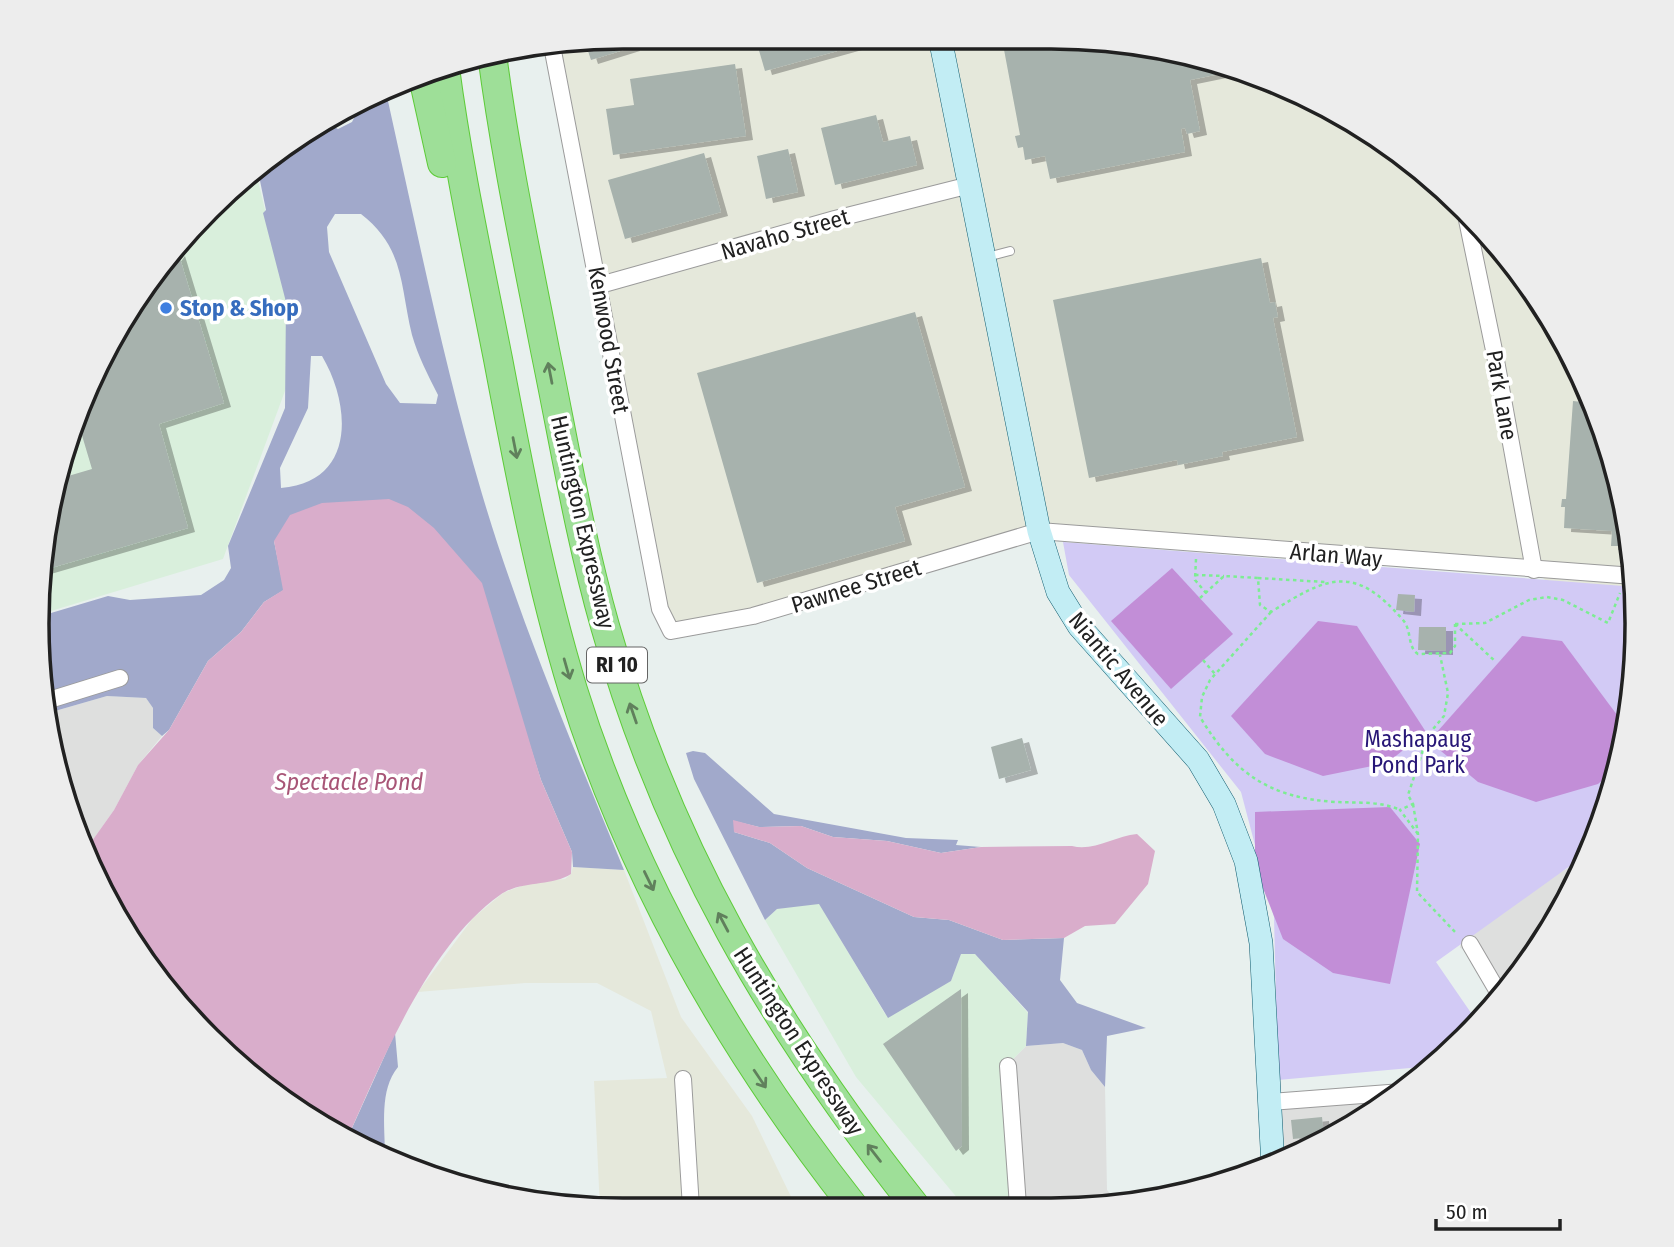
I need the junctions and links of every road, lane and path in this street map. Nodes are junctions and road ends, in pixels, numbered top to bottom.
1 (942, 49) edge
2 (554, 54) edge
3 (494, 64) edge
4 (446, 77) edge
5 (425, 85) edge
6 (970, 185) junction
7 (1469, 231) edge
8 (1010, 251) dead end
9 (984, 257) junction
10 (600, 285) junction
11 (499, 366) junction
12 (1039, 531) junction
13 (1197, 544) junction
14 (1534, 570) junction
15 (1195, 575) junction
16 (1224, 576) junction
17 (1623, 576) edge
18 (1258, 578) junction
19 (1325, 582) junction
20 (1624, 588) edge
21 (1207, 594) junction
22 (1200, 598) dead end
23 (1271, 612) junction
24 (1455, 624) junction
25 (671, 631) joint
26 (1440, 655) junction
27 (1203, 660) dead end
28 (1496, 662) dead end
29 (1215, 674) junction
30 (120, 678) dead end
31 (54, 698) edge
32 (1413, 804) junction
33 (1400, 810) junction
34 (1418, 834) junction
35 (1464, 940) joint
36 (1494, 987) edge
37 (1008, 1066) dead end
38 (683, 1079) dead end
39 (1379, 1095) edge
40 (1270, 1102) junction
41 (1272, 1153) edge
42 (690, 1198) edge
43 (847, 1198) edge
44 (909, 1198) edge
45 (1017, 1198) edge

1 - 6 street, Niantic Avenue
2 - 10 street, Kenwood Street
44 -> 3 highway, Huntington Expressway / RI 10
4 - 11 highway, RI 10
5 - 11 highway
6 - 9 street, Niantic Avenue
6 - 10 street, Navaho Street
7 - 14 street, Park Lane
8 - 9 lane
9 - 12 street, Niantic Avenue
10 - 25 street, Kenwood Street
11 -> 43 highway, RI 10
12 - 13 street, Arlan Way
12 - 25 street, Pawnee Street
12 - 40 street, Niantic Avenue
13 - 14 street, Arlan Way
13 - 15 path
14 - 17 street, Arlan Way
15 - 16 path
15 - 21 path
16 - 18 path
16 - 21 path
18 - 19 path
18 - 23 path
19 - 23 path
19 - 26 path
20 - 24 path
21 - 22 path
23 - 29 path
24 - 26 path
24 - 28 path
26 - 32 path
27 - 29 path
29 - 33 path
30 - 31 street
32 - 33 path
32 - 34 path
33 - 34 path
34 - 35 path
35 - 36 street
37 - 45 street
38 - 42 street
39 - 40 street
40 - 41 street, Niantic Avenue

